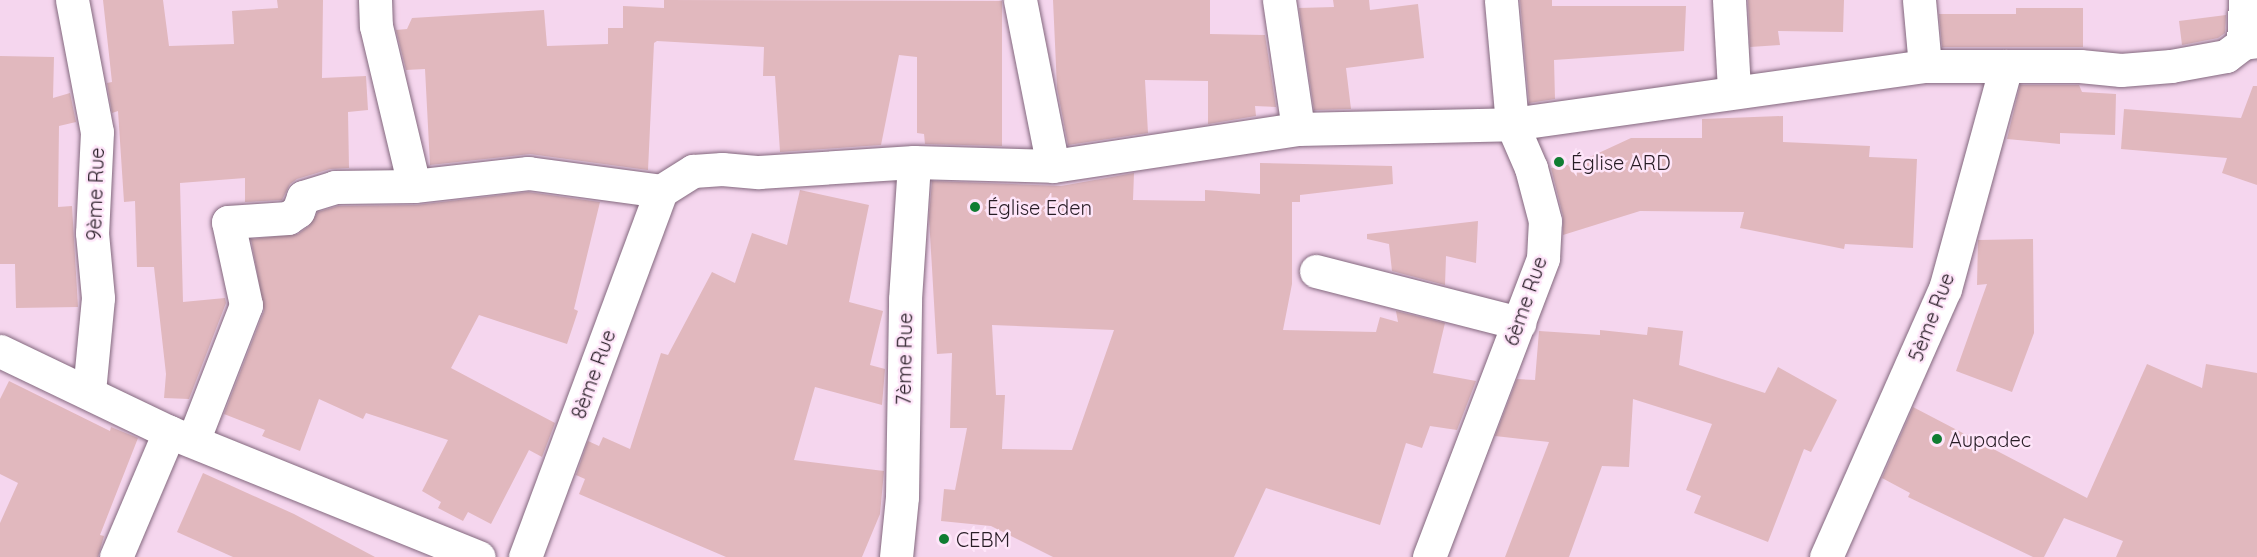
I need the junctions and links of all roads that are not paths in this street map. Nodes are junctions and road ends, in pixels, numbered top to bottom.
1 (72, 0) edge
2 (375, 0) edge
3 (1020, 0) edge
4 (1279, 0) edge
5 (1501, 0) edge
6 (1729, 0) edge
7 (1919, 0) edge
8 (2245, 0) edge
9 (2250, 42) edge
10 (1926, 66) junction
11 (2006, 66) junction
12 (1734, 90) junction
13 (1512, 124) junction
14 (1298, 129) junction
15 (914, 162) junction
16 (1053, 166) junction
17 (414, 186) junction
18 (661, 191) junction
19 (1316, 271) dead end
20 (1519, 323) junction
21 (0, 351) edge
22 (89, 391) junction
23 (181, 436) junction
24 (116, 557) edge
25 (479, 557) edge
26 (525, 557) edge
27 (896, 557) edge
28 (1429, 557) edge
29 (1826, 557) edge

1 - 22 street, 9ème Rue
2 - 17 street
3 - 16 street
4 - 14 street
5 - 13 street, 6ème Rue
6 - 12 street
7 - 10 street
8 - 9 street
9 - 11 street
10 - 11 street
10 - 12 street
11 - 29 street, 5ème Rue
12 - 13 street
13 - 14 street
13 - 20 street, 6ème Rue
14 - 16 street
15 - 16 street
15 - 18 street
15 - 27 street, 7ème Rue
17 - 18 street
17 - 23 street
18 - 26 street, 8ème Rue
19 - 20 street
20 - 28 street, 6ème Rue
21 - 22 street
22 - 23 street
23 - 24 street
23 - 25 street

